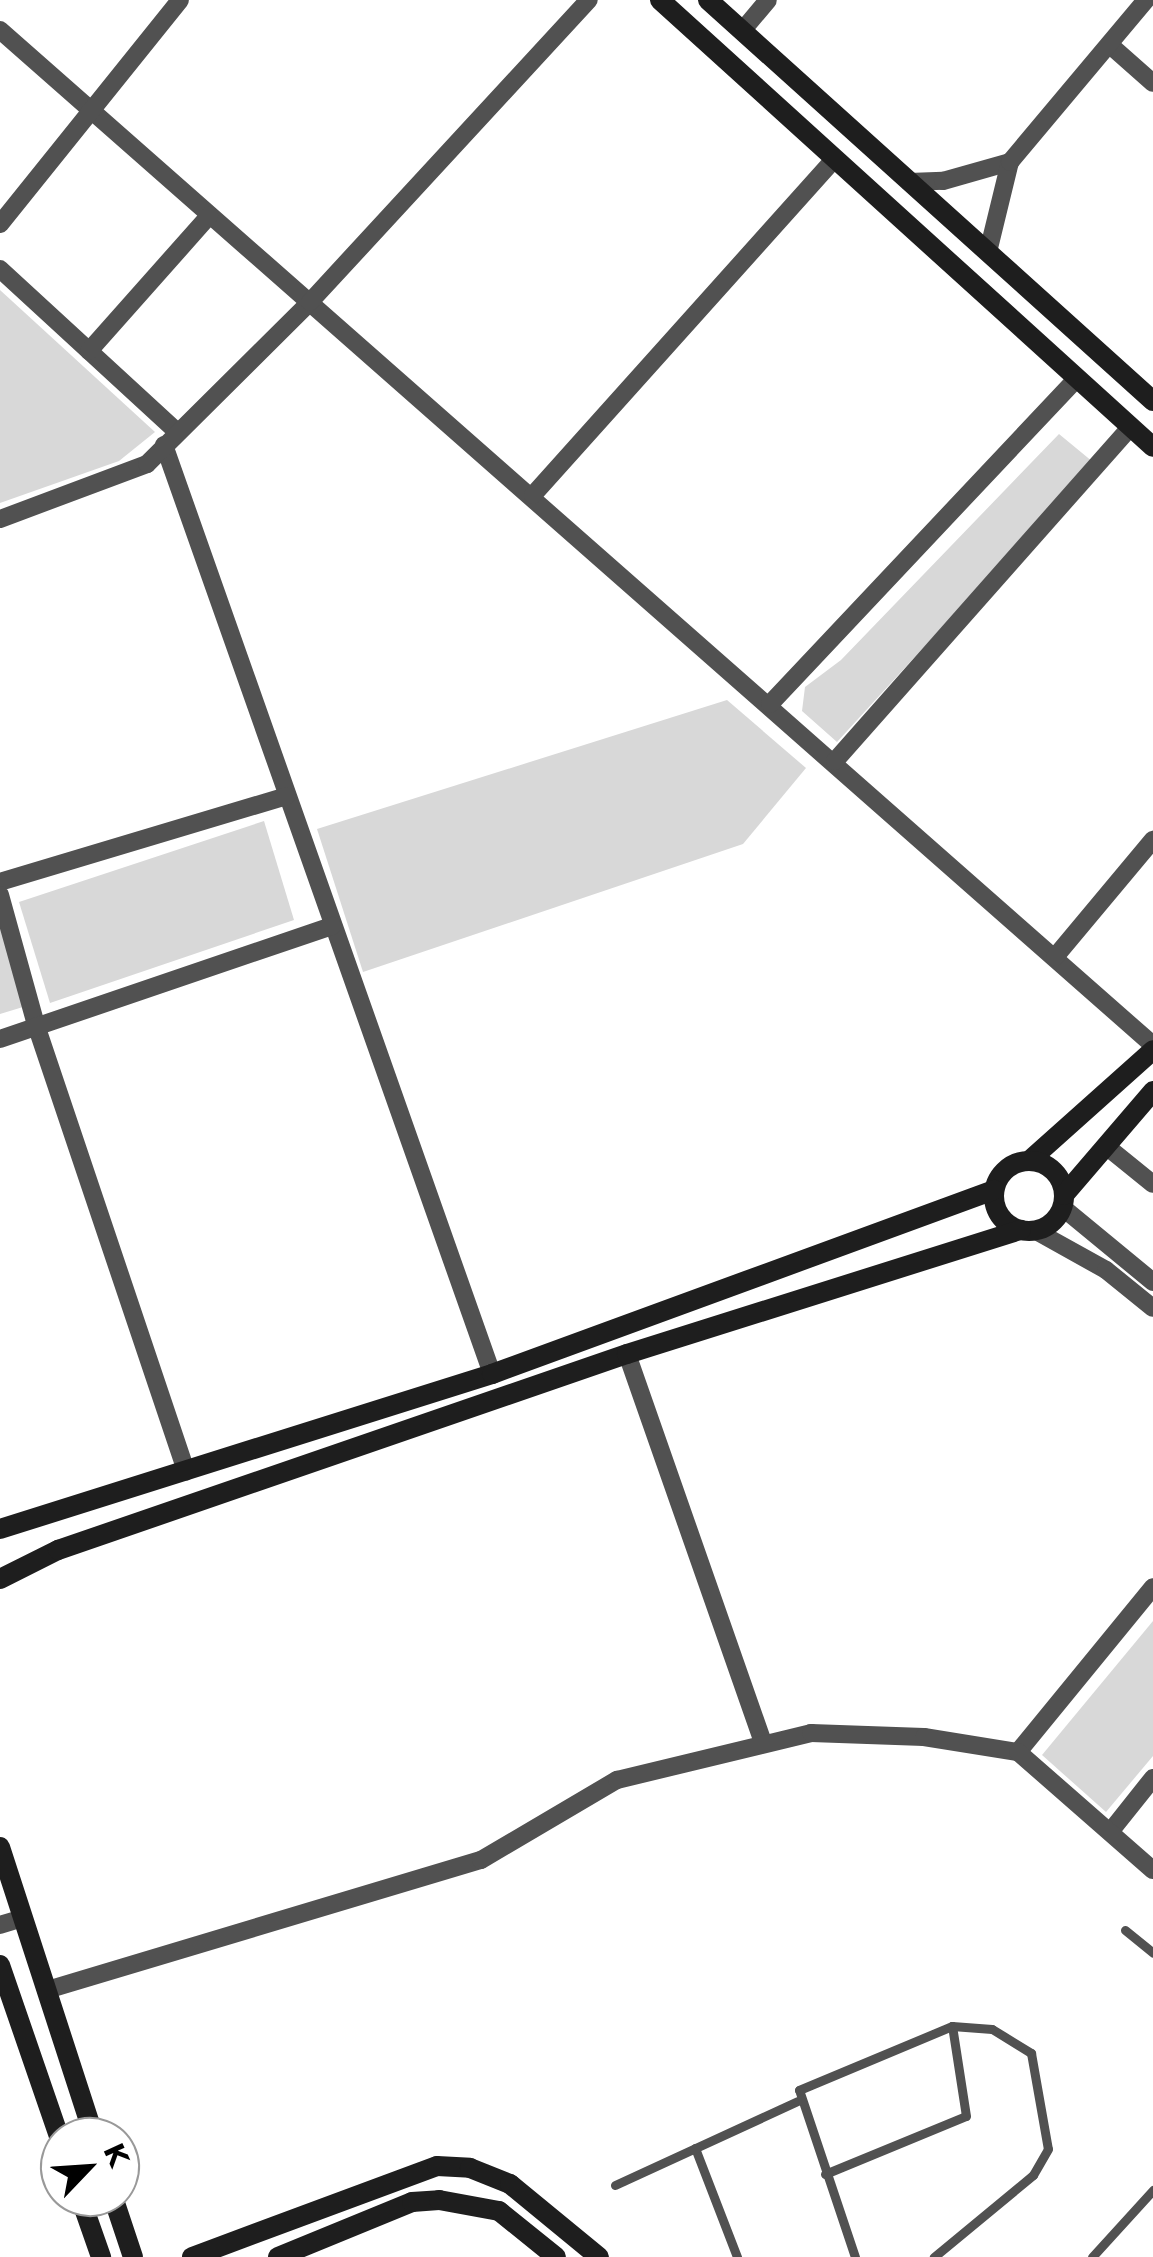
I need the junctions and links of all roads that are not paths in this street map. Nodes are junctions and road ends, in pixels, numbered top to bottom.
1 (180, 0) edge
2 (589, 0) edge
3 (660, 0) edge
4 (708, 0) edge
5 (768, 0) edge
6 (1118, 0) edge
7 (1140, 7) edge
8 (0, 30) edge
9 (742, 31) junction
10 (1110, 45) junction
11 (1153, 83) edge
12 (91, 114) junction
13 (835, 158) junction
14 (1010, 162) junction
15 (909, 182) junction
16 (209, 216) junction
17 (0, 224) edge
18 (988, 252) junction
19 (0, 269) edge
20 (310, 302) junction
21 (89, 351) junction
22 (1077, 378) junction
23 (1153, 401) edge
24 (1131, 427) junction
25 (170, 439) junction
26 (1153, 447) edge
27 (532, 495) junction
28 (0, 519) edge
29 (770, 704) junction
30 (835, 761) junction
31 (286, 796) junction
32 (1153, 840) edge
33 (0, 882) edge
34 (0, 895) edge
35 (332, 926) junction
36 (1055, 956) junction
37 (36, 1028) junction
38 (0, 1040) edge
39 (1153, 1047) edge
40 (1153, 1092) edge
41 (1106, 1146) junction
42 (1029, 1161) junction
43 (1153, 1184) edge
44 (994, 1190) junction
45 (1063, 1201) junction
46 (1028, 1230) junction
47 (1153, 1282) edge
48 (1153, 1308) edge
49 (627, 1354) junction
50 (492, 1374) junction
51 (186, 1472) junction
52 (0, 1529) edge
53 (0, 1579) edge
54 (1153, 1587) edge
55 (762, 1740) junction
56 (1018, 1752) junction
57 (1153, 1778) edge
58 (1110, 1832) junction
59 (0, 1847) edge
60 (1153, 1870) edge
61 (23, 1918) junction
62 (0, 1926) edge
63 (1126, 1930) dead end
64 (1153, 1953) edge
65 (0, 1965) edge
66 (46, 1990) junction
67 (952, 2026) junction
68 (798, 2101) junction
69 (52, 2117) edge
70 (87, 2117) edge
71 (695, 2148) junction
72 (824, 2174) junction
73 (615, 2185) dead end
74 (1153, 2190) edge
75 (87, 2217) edge
76 (120, 2217) edge
77 (102, 2257) edge
78 (133, 2257) edge
79 (192, 2257) edge
80 (278, 2257) edge
81 (556, 2257) edge
82 (599, 2257) edge
83 (737, 2257) edge
84 (854, 2257) edge
85 (934, 2257) edge
86 (1092, 2257) edge

1 - 12 street
2 - 20 street
3 - 13 street
4 - 9 street
5 - 9 street
6 - 7 street
7 - 10 street
8 - 12 street
9 - 15 street
10 - 11 street
10 - 14 street
12 - 16 street
12 - 17 street
13 - 22 street
13 - 27 street
14 - 15 street
14 - 18 street
15 - 18 street
16 - 20 street
16 - 21 street
18 - 23 street
19 - 21 street
20 - 25 street
20 - 27 street
21 - 25 street
22 - 24 street
22 - 29 street
24 - 26 street
24 - 30 street
25 - 28 street
25 - 31 street
27 - 29 street
29 - 30 street
30 - 36 street
31 - 33 street
31 - 35 street
32 - 36 street
34 - 37 street
35 - 37 street
35 - 50 street
36 - 39 street
37 - 38 street
37 - 51 street
39 - 42 street
40 - 41 street
41 - 43 street
41 - 45 street
42 - 44 street
42 - 45 street
44 - 46 street
44 - 50 street
45 - 46 street
45 - 47 street
46 - 48 street
46 - 49 street
49 - 53 street
49 - 55 street
50 - 51 street
51 - 52 street
54 - 56 street
55 - 56 street
55 - 66 street
56 - 58 street
57 - 58 street
58 - 60 street
59 - 61 street
61 - 62 street
61 - 66 street
63 - 64 lane
65 - 69 street
66 - 70 street
67 - 68 lane
67 - 72 lane
67 - 85 lane
68 - 71 lane
68 - 72 lane
71 - 73 lane
71 - 83 lane
72 - 84 lane
74 - 86 lane
75 - 77 street
76 - 78 street
79 - 82 street
80 - 81 street

